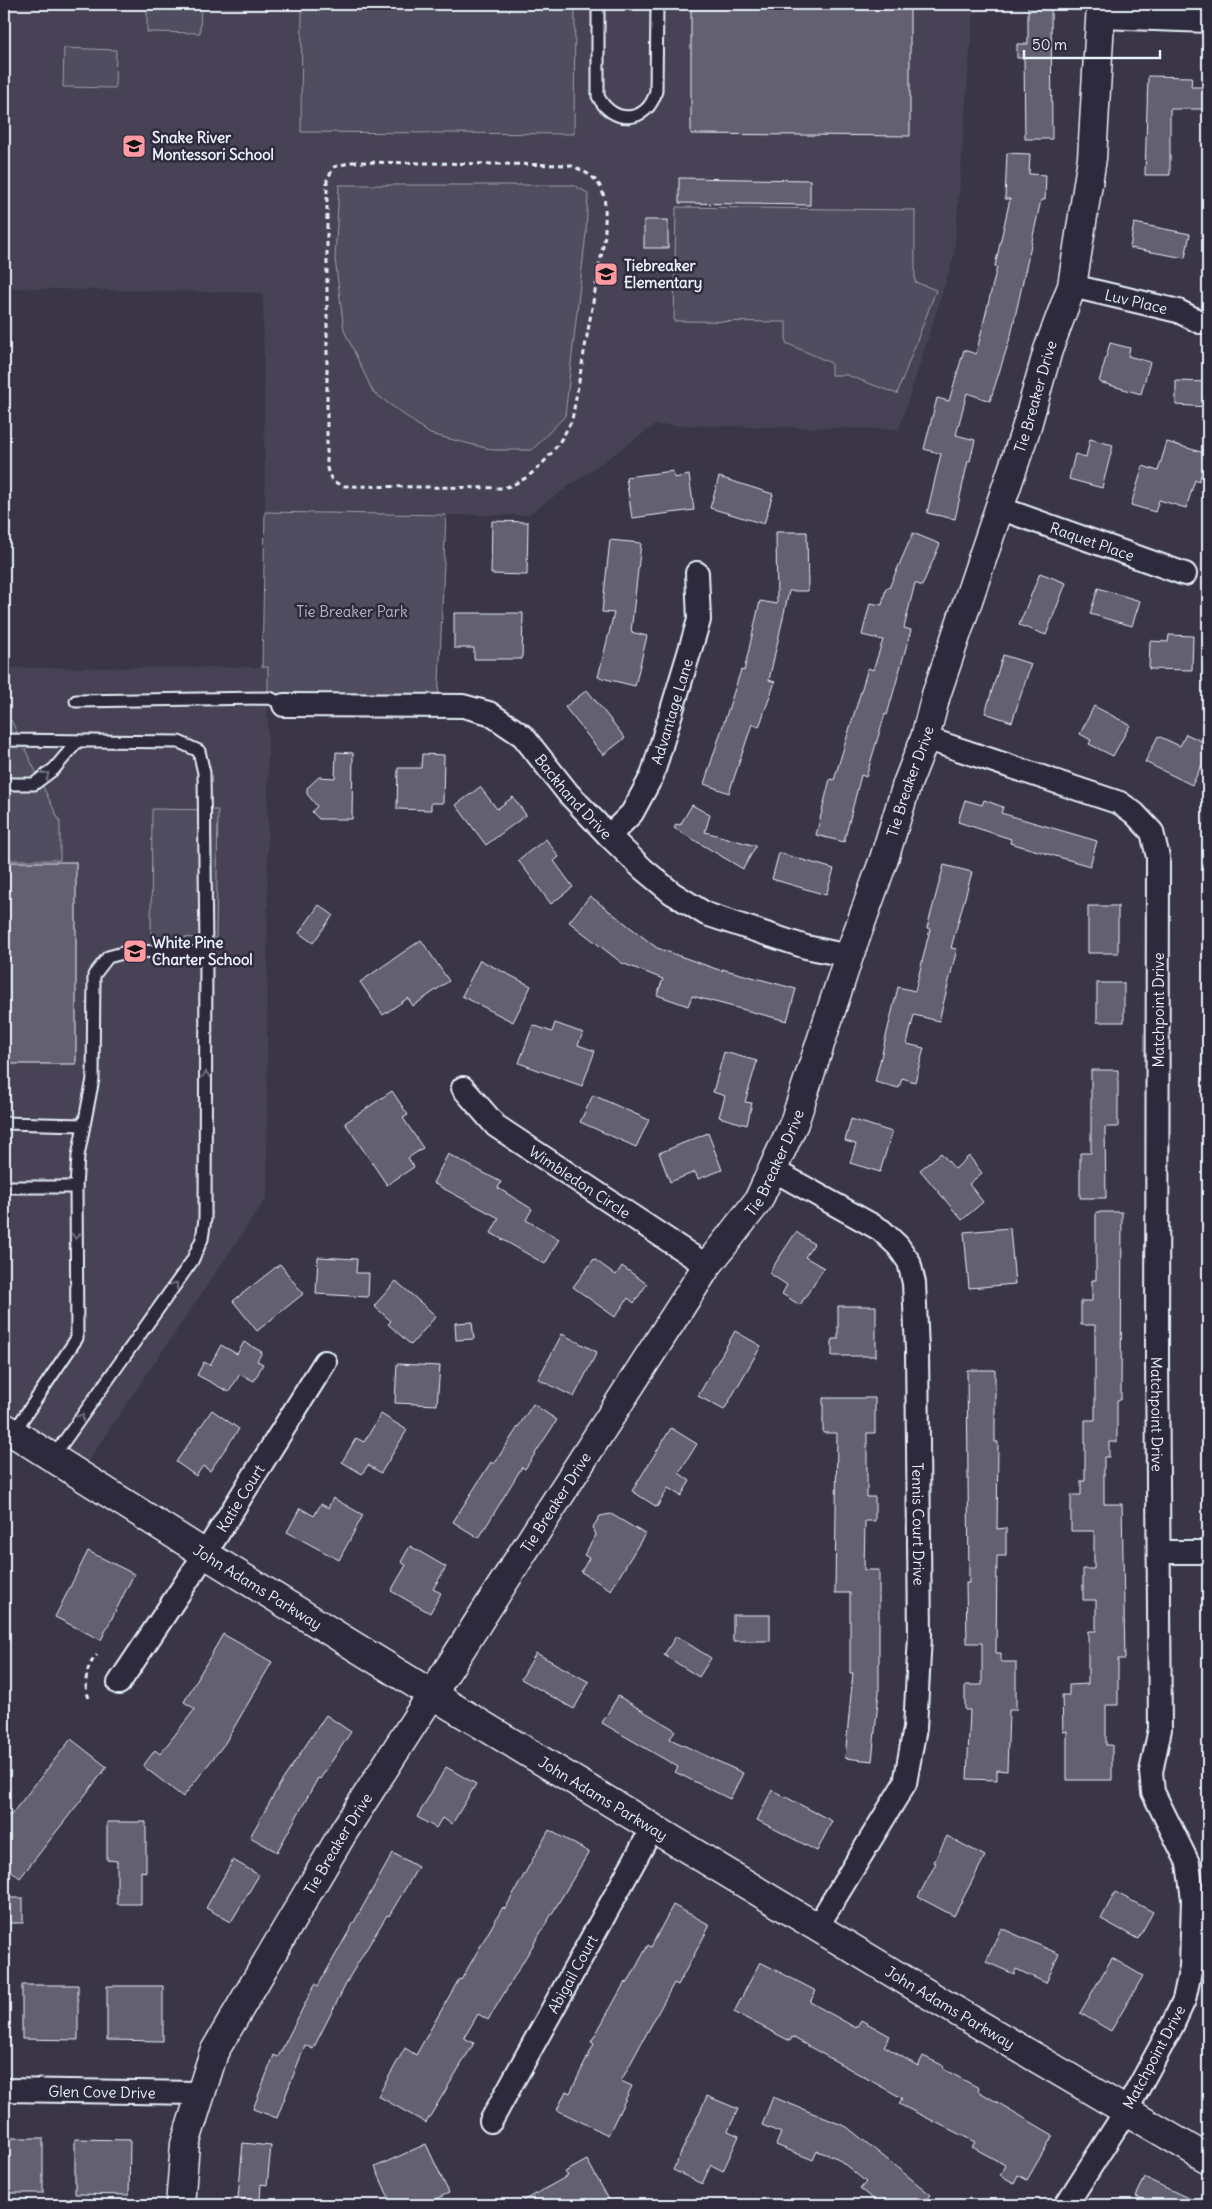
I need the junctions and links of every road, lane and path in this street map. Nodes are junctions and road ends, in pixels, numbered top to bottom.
1 (598, 4) edge
2 (657, 4) edge
3 (1101, 11) edge
4 (1208, 20) edge
5 (327, 180) joint
6 (1072, 286) junction
7 (1200, 322) dead end
8 (999, 508) junction
9 (697, 573) dead end
10 (1185, 574) dead end
11 (76, 701) dead end
12 (284, 706) joint
13 (925, 738) junction
14 (4, 740) edge
15 (77, 742) junction
16 (4, 784) edge
17 (609, 836) junction
18 (206, 953) junction
19 (848, 956) junction
20 (462, 1088) dead end
21 (4, 1123) edge
22 (83, 1125) junction
23 (774, 1170) junction
24 (4, 1187) edge
25 (76, 1187) junction
26 (707, 1266) junction
27 (325, 1362) dead end
28 (9, 1430) edge
29 (52, 1457) junction
30 (1160, 1552) junction
31 (1208, 1552) edge
32 (204, 1554) junction
33 (97, 1655) dead end
34 (119, 1683) dead end
35 (431, 1693) junction
36 (89, 1698) dead end
37 (653, 1827) junction
38 (817, 1927) junction
39 (4, 2090) edge
40 (200, 2093) junction
41 (1126, 2111) junction
42 (490, 2121) dead end
43 (1208, 2159) edge
44 (180, 2205) edge
45 (1066, 2205) edge

1 - 2 lane
3 - 4 street
3 - 6 street, Tie Breaker Drive
5 - 5 path
6 - 7 street, Luv Place
6 - 8 street, Tie Breaker Drive
8 - 10 street, Raquet Place
8 - 13 street, Tie Breaker Drive
9 - 17 street, Advantage Lane
11 - 12 lane
12 - 17 street, Backhand Drive
13 - 19 street, Tie Breaker Drive
13 - 30 street, Matchpoint Drive
14 - 15 lane
16 -> 15 lane
15 - 18 lane
17 - 19 street, Backhand Drive
18 - 22 lane
29 -> 18 lane
19 - 23 street, Tie Breaker Drive
20 - 26 street, Wimbledon Circle
21 - 22 lane
22 - 25 lane
23 - 26 street, Tie Breaker Drive
23 - 38 street, Tennis Court Drive
24 - 25 lane
25 -> 28 lane
26 - 35 street, Tie Breaker Drive
27 - 32 street, Katie Court
28 - 29 street, John Adams Parkway
29 - 32 street, John Adams Parkway
30 - 31 street
30 - 41 street, Matchpoint Drive
32 - 34 street, Katie Court
32 - 35 street, John Adams Parkway
33 - 36 path
35 - 37 street, John Adams Parkway
35 - 40 street, Tie Breaker Drive
37 - 38 street, John Adams Parkway
37 - 42 street, Abigail Court
38 - 41 street, John Adams Parkway
39 - 40 street, Glen Cove Drive
40 - 44 street, Tie Breaker Drive
41 - 43 street, John Adams Parkway
41 - 45 street, Matchpoint Drive

